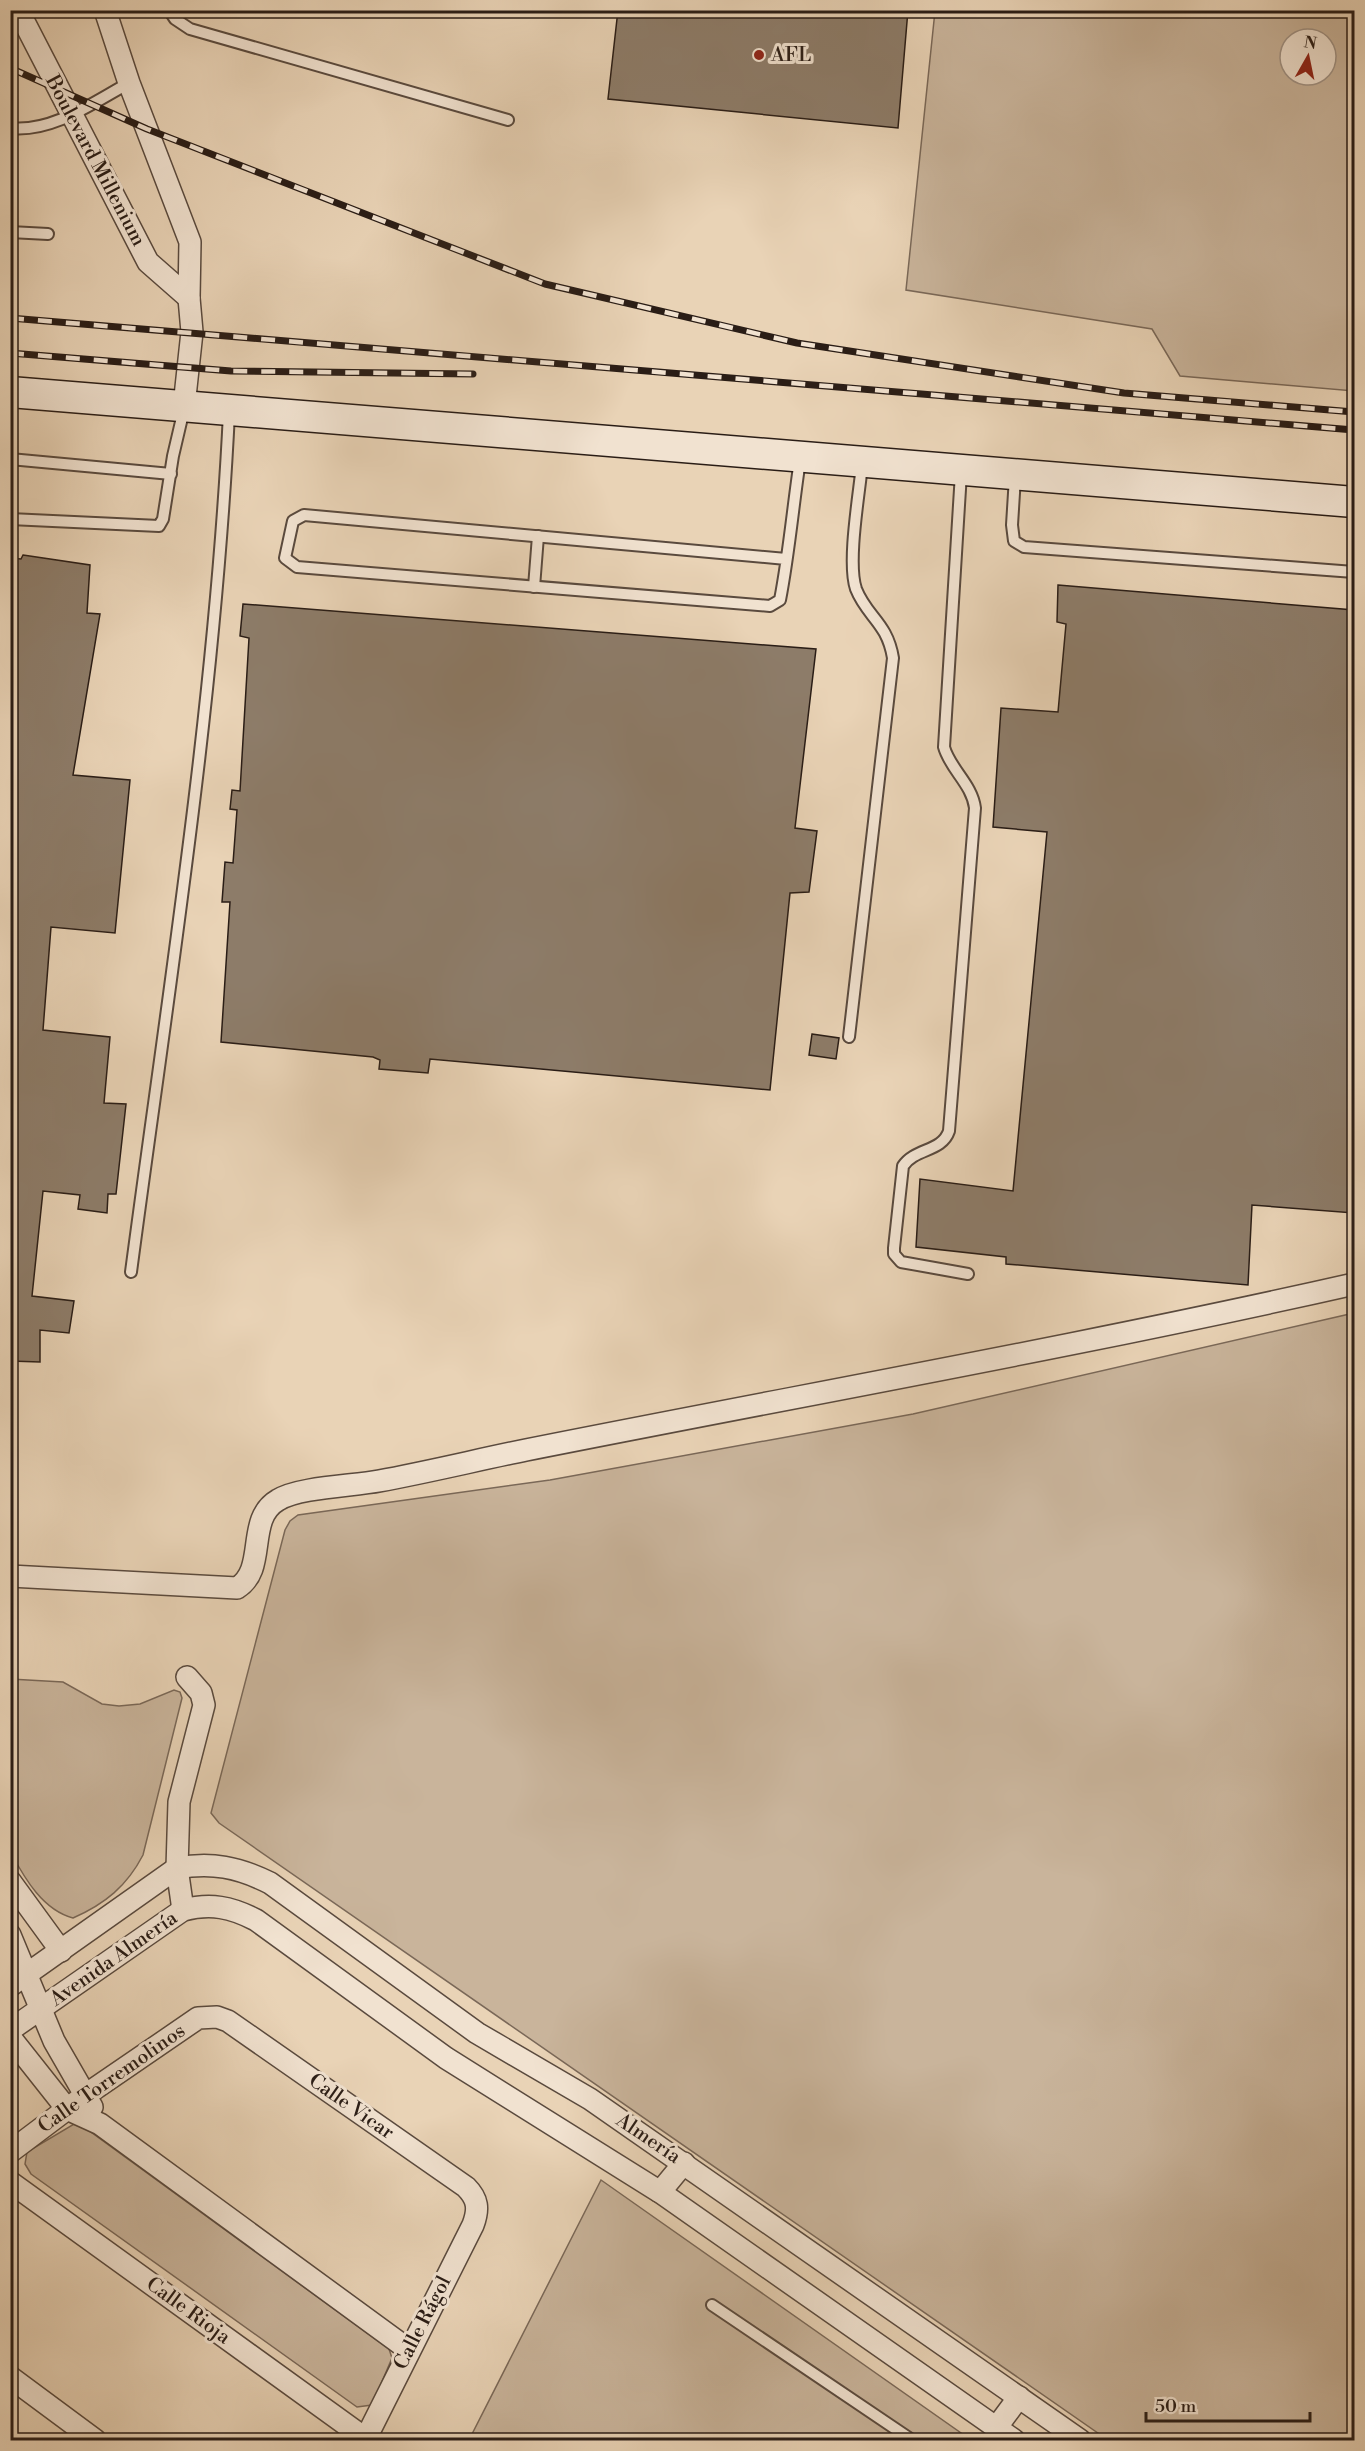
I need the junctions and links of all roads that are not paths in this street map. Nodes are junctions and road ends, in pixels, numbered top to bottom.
1 (18, 10) edge
2 (105, 10) edge
3 (169, 10) edge
4 (129, 83) junction
5 (70, 114) junction
6 (508, 120) dead end
7 (10, 128) edge
8 (10, 232) edge
9 (48, 234) dead end
10 (189, 298) junction
11 (10, 392) edge
12 (184, 406) junction
13 (230, 410) junction
14 (801, 457) junction
15 (10, 459) edge
16 (862, 462) junction
17 (962, 470) junction
18 (171, 474) junction
19 (1015, 474) junction
20 (1354, 502) edge
21 (10, 519) edge
22 (538, 536) junction
23 (786, 559) junction
24 (1354, 572) edge
25 (534, 586) junction
26 (849, 1037) dead end
27 (131, 1272) dead end
28 (968, 1274) dead end
29 (1354, 1284) edge
30 (10, 1576) edge
31 (187, 1677) dead end
32 (203, 1863) joint
33 (177, 1868) junction
34 (10, 1881) edge
35 (222, 1906) joint
36 (183, 1910) junction
37 (10, 1935) edge
38 (61, 1951) junction
39 (19, 1980) edge
40 (42, 2010) junction
41 (217, 2017) joint
42 (10, 2030) edge
43 (10, 2037) edge
44 (87, 2094) junction
45 (67, 2109) junction
46 (100, 2124) junction
47 (10, 2152) edge
48 (684, 2163) junction
49 (10, 2182) edge
50 (660, 2192) junction
51 (477, 2205) joint
52 (712, 2305) dead end
53 (409, 2350) junction
54 (10, 2377) edge
55 (1019, 2397) junction
56 (996, 2428) junction
57 (95, 2440) edge
58 (365, 2440) edge
59 (912, 2440) edge
60 (1014, 2440) edge
61 (1080, 2440) edge

1 - 5 street, Boulevard Millenium
2 - 4 street
3 - 6 lane
4 - 5 lane
4 - 10 street
5 - 7 lane
5 - 10 street, Boulevard Millenium
8 - 9 lane
10 - 12 street
11 - 12 street
12 - 13 street
12 - 18 lane
13 - 14 street
13 - 27 lane
14 - 16 street
14 - 23 lane
15 - 18 lane
16 - 17 street
16 - 26 lane
17 - 19 street
17 - 28 lane
18 - 21 lane
19 - 20 street
19 - 24 lane
22 - 23 lane
22 - 25 lane
22 - 25 lane
23 - 25 lane
29 - 30 street
31 - 33 street
32 - 33 street, Avenida Almería
32 - 48 street, Almería
33 - 36 street
33 - 38 street, Avenida Almería
34 - 38 street
35 - 36 street, Avenida Almería
35 - 50 street, Almería
36 - 40 street, Avenida Almería
37 - 39 street
38 - 39 street, Avenida Almería
39 - 40 street
40 - 42 street, Avenida Almería
40 - 44 street
41 - 44 street, Calle Torremolinos
41 - 51 street, Calle Vicar
43 - 45 street
44 - 45 street, Calle Torremolinos
44 - 46 street
45 - 46 street
45 - 47 street, Calle Torremolinos
46 - 53 street
48 - 50 street
48 - 55 street, Almería
49 - 58 street, Calle Rioja
50 - 56 street, Almería
51 - 53 street, Calle Rágol
52 - 59 lane
53 - 58 street, Calle Rágol
54 - 57 street
55 - 56 street
55 - 61 street, Almería
56 - 60 street, Almería

